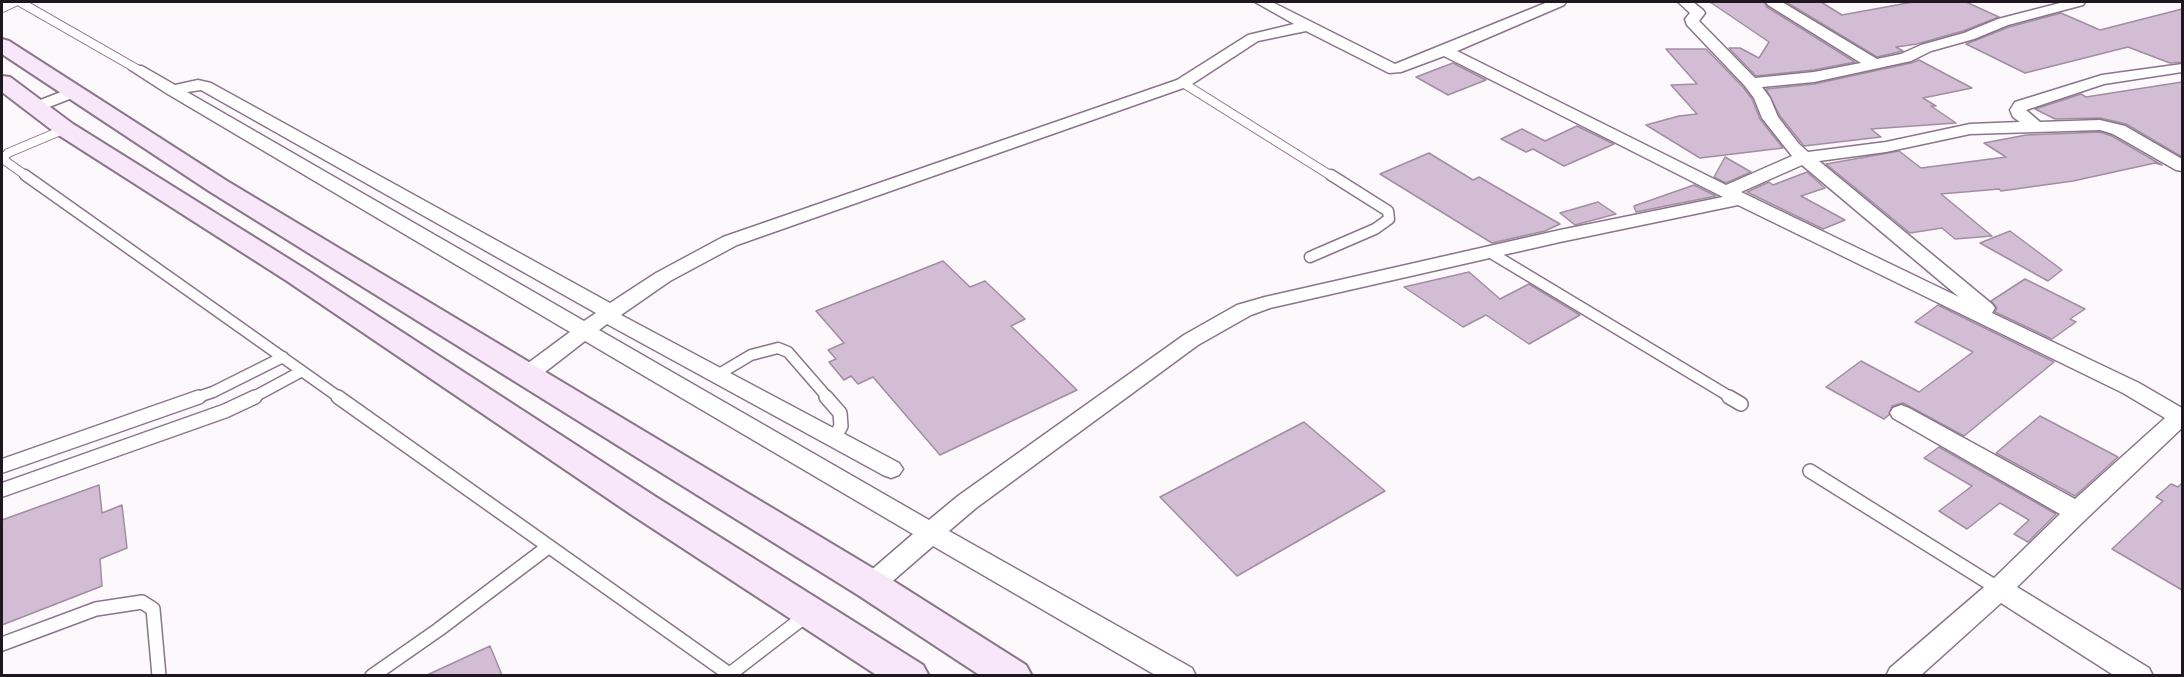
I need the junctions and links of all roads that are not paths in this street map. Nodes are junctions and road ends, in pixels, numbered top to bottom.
1 (15, 2) edge
2 (20, 2) edge
3 (1262, 2) edge
4 (1559, 2) edge
5 (1686, 2) edge
6 (1773, 2) edge
7 (2078, 2) edge
8 (2, 8) edge
9 (1309, 26) junction
10 (2, 45) edge
11 (1445, 51) junction
12 (1875, 65) junction
13 (2182, 68) edge
14 (137, 69) joint
15 (2, 82) edge
16 (1183, 83) junction
17 (1751, 83) junction
18 (172, 90) junction
19 (74, 92) junction
20 (36, 107) junction
21 (2036, 127) junction
22 (65, 129) junction
23 (1803, 158) junction
24 (2182, 166) edge
25 (1734, 195) junction
26 (1491, 253) junction
27 (1310, 256) dead end
28 (608, 313) junction
29 (2006, 326) junction
30 (584, 331) junction
31 (283, 357) junction
32 (302, 371) junction
33 (528, 374) junction
34 (720, 374) junction
35 (1741, 404) dead end
36 (2178, 409) edge
37 (1901, 413) dead end
38 (835, 437) junction
39 (2, 466) edge
40 (891, 469) dead end
41 (1810, 471) dead end
42 (2, 490) edge
43 (2077, 513) junction
44 (930, 532) junction
45 (548, 547) junction
46 (871, 585) junction
47 (1999, 589) junction
48 (810, 613) junction
49 (2, 644) edge
50 (159, 675) edge
51 (372, 675) edge
52 (731, 675) edge
53 (910, 675) edge
54 (1013, 675) edge
55 (1182, 675) edge
56 (1900, 675) edge
57 (2139, 675) edge

1 - 8 lane
2 - 14 lane
3 - 9 street
4 - 11 street
5 - 17 street
6 - 12 street
7 - 12 street
9 - 11 street
9 - 16 street
10 - 19 street
11 - 25 street
12 - 17 street
13 - 21 street
14 - 18 street
15 - 20 street
16 - 27 lane
16 - 28 street
17 - 23 street
18 - 28 street
18 - 30 street
19 - 20 street
19 - 33 street
20 - 22 street
21 - 23 street
21 - 24 street
22 - 31 lane
22 - 48 street
23 - 25 street
23 - 29 street
25 - 26 street
25 - 29 street
26 - 35 lane
26 - 44 street
28 - 30 street
28 - 34 street
29 - 36 street
30 - 33 street
30 - 44 street
31 - 32 lane
31 - 39 lane
32 - 42 lane
32 - 45 lane
33 - 46 street
34 - 38 street
34 - 38 lane
36 - 43 street
37 - 43 street
38 - 40 street
41 - 47 lane
43 - 47 street
44 - 46 street
44 - 55 street
45 - 51 lane
45 - 52 lane
46 - 54 street
47 - 56 street
47 - 57 street
48 - 52 lane
48 - 53 street
49 - 50 lane

